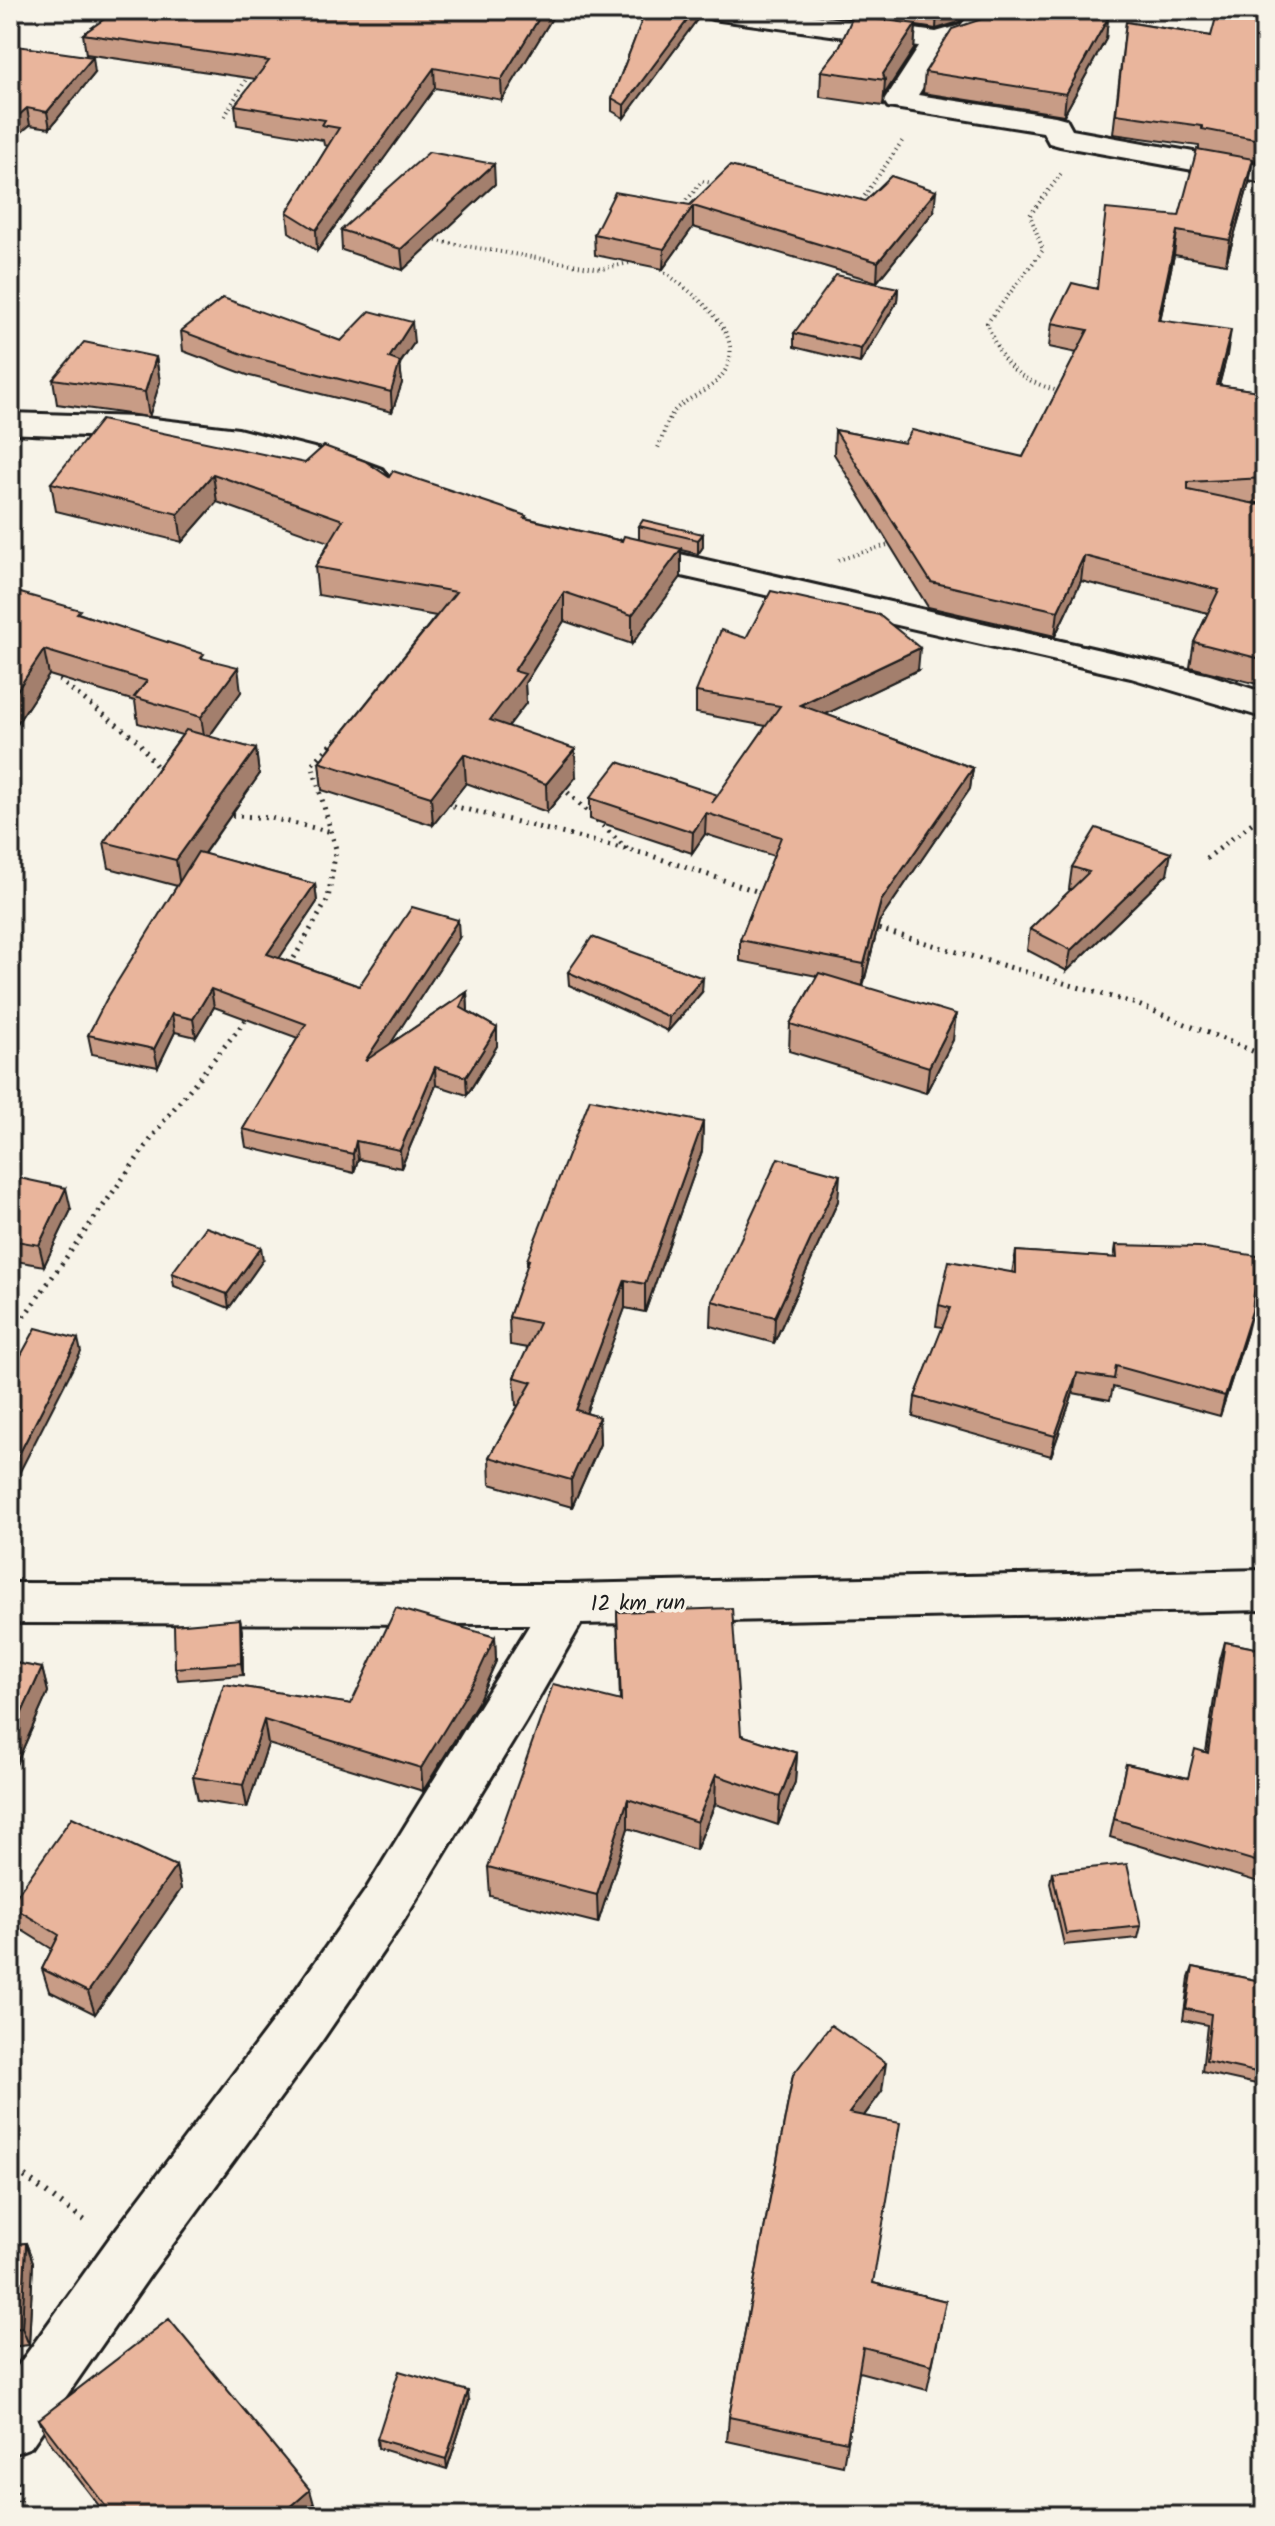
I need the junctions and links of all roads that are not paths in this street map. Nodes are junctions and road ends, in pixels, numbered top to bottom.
1 (712, 10) edge
2 (990, 10) edge
3 (937, 41) junction
4 (1265, 174) edge
5 (10, 423) edge
6 (395, 485) edge
7 (590, 544) edge
8 (1265, 706) edge
9 (1265, 1590) edge
10 (10, 1603) edge
11 (567, 1604) junction
12 (10, 2426) edge

1 - 3 street
2 - 3 street
3 - 4 street
5 - 6 street
7 - 8 street
9 - 11 street, 12 km run
10 - 11 street, 12 km run
11 - 12 street

